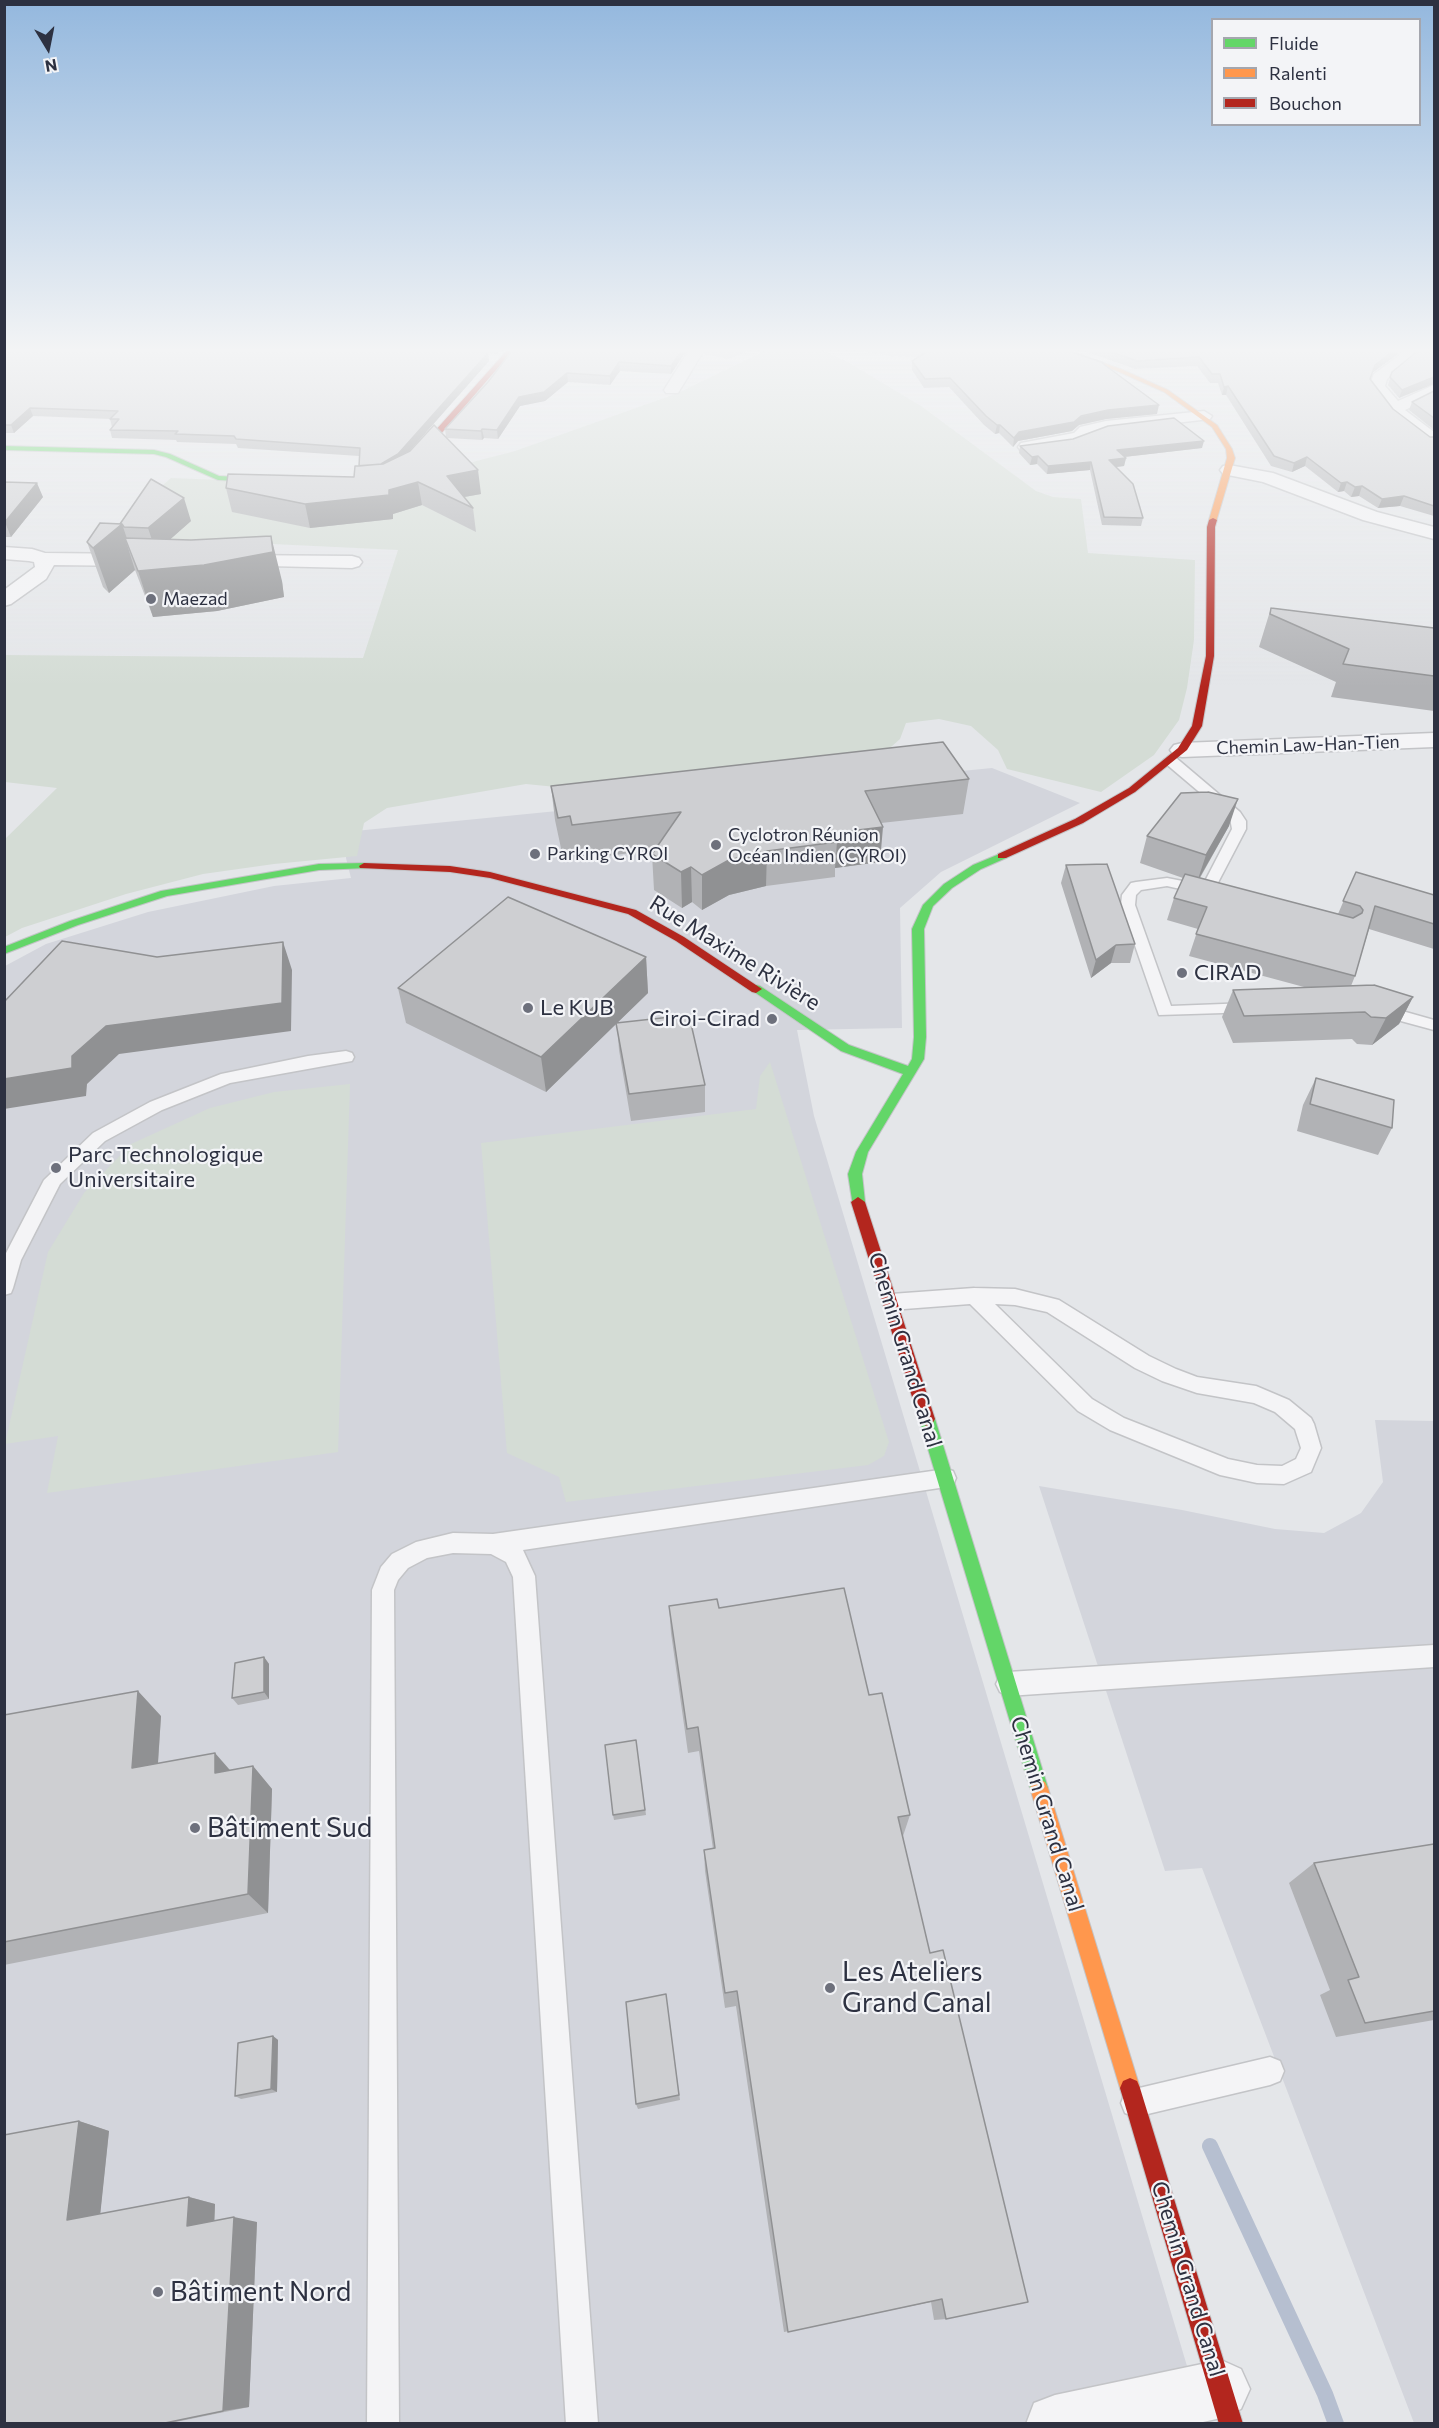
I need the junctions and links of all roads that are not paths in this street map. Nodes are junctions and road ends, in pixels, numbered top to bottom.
1 (181, 460) edge
2 (413, 460) edge
3 (1231, 460) edge
4 (1228, 470) junction
5 (402, 472) edge
6 (290, 482) edge
7 (1434, 534) edge
8 (4, 553) edge
9 (43, 560) junction
10 (162, 561) edge
11 (209, 561) edge
12 (352, 562) dead end
13 (4, 600) edge
14 (1434, 740) edge
15 (1176, 755) junction
16 (4, 951) edge
17 (1361, 1005) edge
18 (1269, 1008) edge
19 (1434, 1024) edge
20 (346, 1058) dead end
21 (911, 1072) junction
22 (4, 1288) edge
23 (974, 1296) junction
24 (891, 1302) junction
25 (946, 1478) junction
26 (493, 1544) junction
27 (1434, 1656) edge
28 (1008, 1684) junction
29 (1270, 2072) dead end
30 (1135, 2103) junction
31 (1226, 2406) edge
32 (383, 2424) edge
33 (582, 2424) edge
34 (1055, 2424) edge

1 - 6 street
2 - 5 street
3 - 4 street, Chemin Grand Canal
4 - 7 street
4 - 15 street, Chemin Grand Canal
8 - 9 street
9 - 10 street
9 - 13 street
11 - 12 street
14 - 15 street, Chemin Law-Han-Tien
15 - 18 lane
15 - 21 street, Chemin Grand Canal
16 - 21 street, Rue Maxime Rivière
17 - 19 lane
20 - 22 lane
21 - 24 street, Chemin Grand Canal
23 - 23 lane
23 - 24 lane
24 - 25 street, Chemin Grand Canal
25 - 26 lane
25 - 28 street, Chemin Grand Canal
26 - 32 lane
26 - 33 lane
27 - 28 lane
28 - 30 street, Chemin Grand Canal
29 - 30 lane
30 - 31 street, Chemin Grand Canal
31 - 34 street

